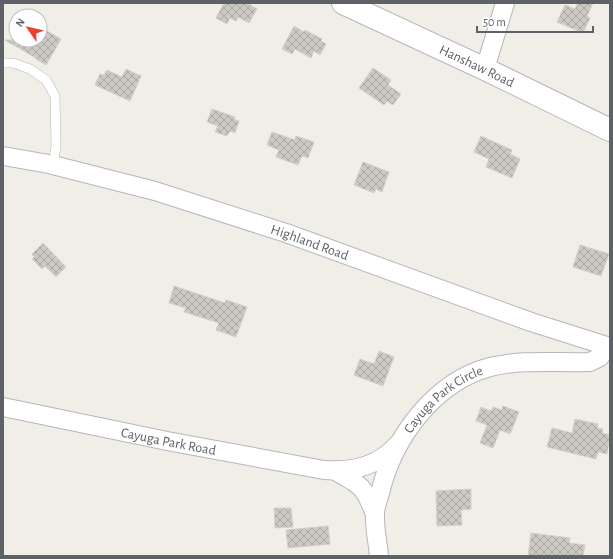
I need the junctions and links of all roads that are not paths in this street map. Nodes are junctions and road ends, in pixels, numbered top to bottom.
1 (343, 3) edge
2 (505, 3) edge
3 (3, 63) edge
4 (485, 69) junction
5 (610, 130) edge
6 (3, 156) edge
7 (53, 166) junction
8 (608, 347) edge
9 (3, 407) edge
10 (399, 443) junction
11 (335, 470) junction
12 (375, 514) junction
13 (379, 556) edge

1 - 4 street, Hanshaw Road
2 - 4 street
3 - 7 lane
4 - 5 street, Hanshaw Road
6 - 7 street, Highland Road
7 - 8 street, Highland Road
8 - 10 street, Cayuga Park Circle
9 - 11 street, Cayuga Park Road
10 - 11 street, Cayuga Park Road
10 - 12 street, Cayuga Park Circle
11 - 12 street, Cayuga Park Road
12 - 13 street, Cayuga Park Circle

